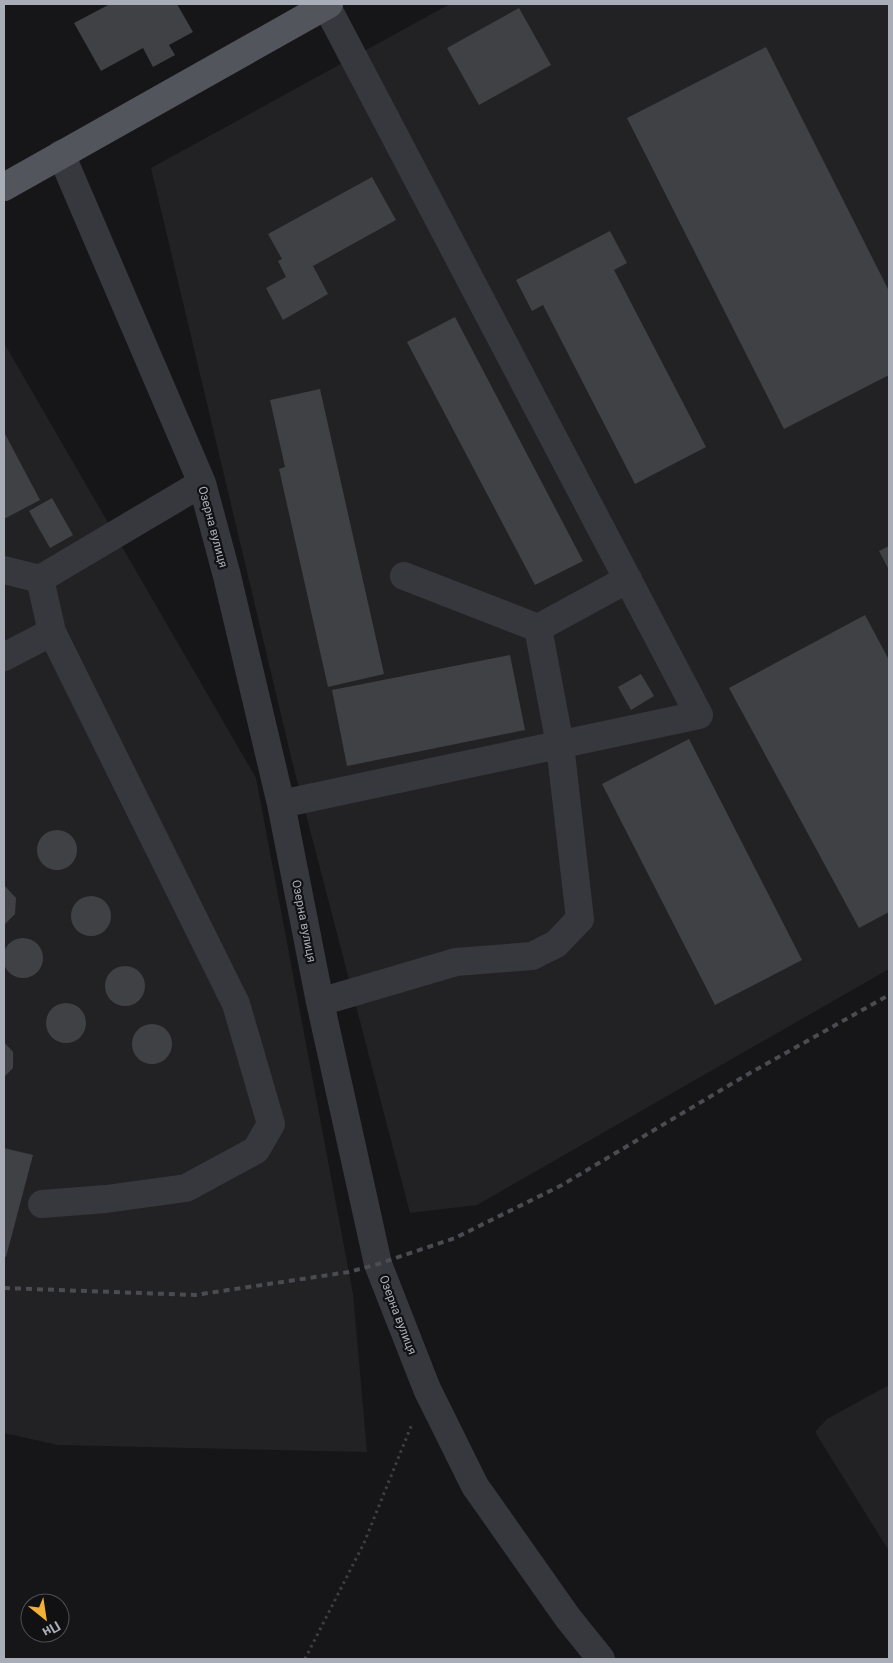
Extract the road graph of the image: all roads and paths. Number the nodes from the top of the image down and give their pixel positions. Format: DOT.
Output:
graph roads {
  1 [pos="327,5"];
  2 [pos="61,154"];
  3 [pos="4,187"];
  4 [pos="202,483"];
  5 [pos="4,570"];
  6 [pos="404,576"];
  7 [pos="40,579"];
  8 [pos="628,579"];
  9 [pos="538,628"];
  10 [pos="52,632"];
  11 [pos="4,657"];
  12 [pos="560,745"];
  13 [pos="281,804"];
  14 [pos="320,1002"];
  15 [pos="42,1204"];
  16 [pos="427,1389"];
  17 [pos="305,1659"];
  18 [pos="601,1659"];
  1 -- 2 [label="main road"];
  1 -- 8 [label="street"];
  2 -- 3 [label="main road"];
  2 -- 4 [label="street, Озерна вулиця"];
  4 -- 7 [label="street"];
  4 -- 13 [label="street, Озерна вулиця"];
  5 -- 7 [label="street"];
  6 -- 9 [label="street"];
  7 -- 10 [label="street"];
  8 -- 9 [label="street"];
  8 -- 12 [label="street"];
  9 -- 12 [label="street"];
  10 -- 11 [label="street"];
  10 -- 15 [label="street"];
  12 -- 13 [label="street"];
  12 -- 14 [label="street"];
  13 -- 14 [label="street, Озерна вулиця"];
  14 -- 16 [label="street, Озерна вулиця"];
  16 -- 17 [label="path"];
  16 -- 18 [label="street, Озерна вулиця"];
}
